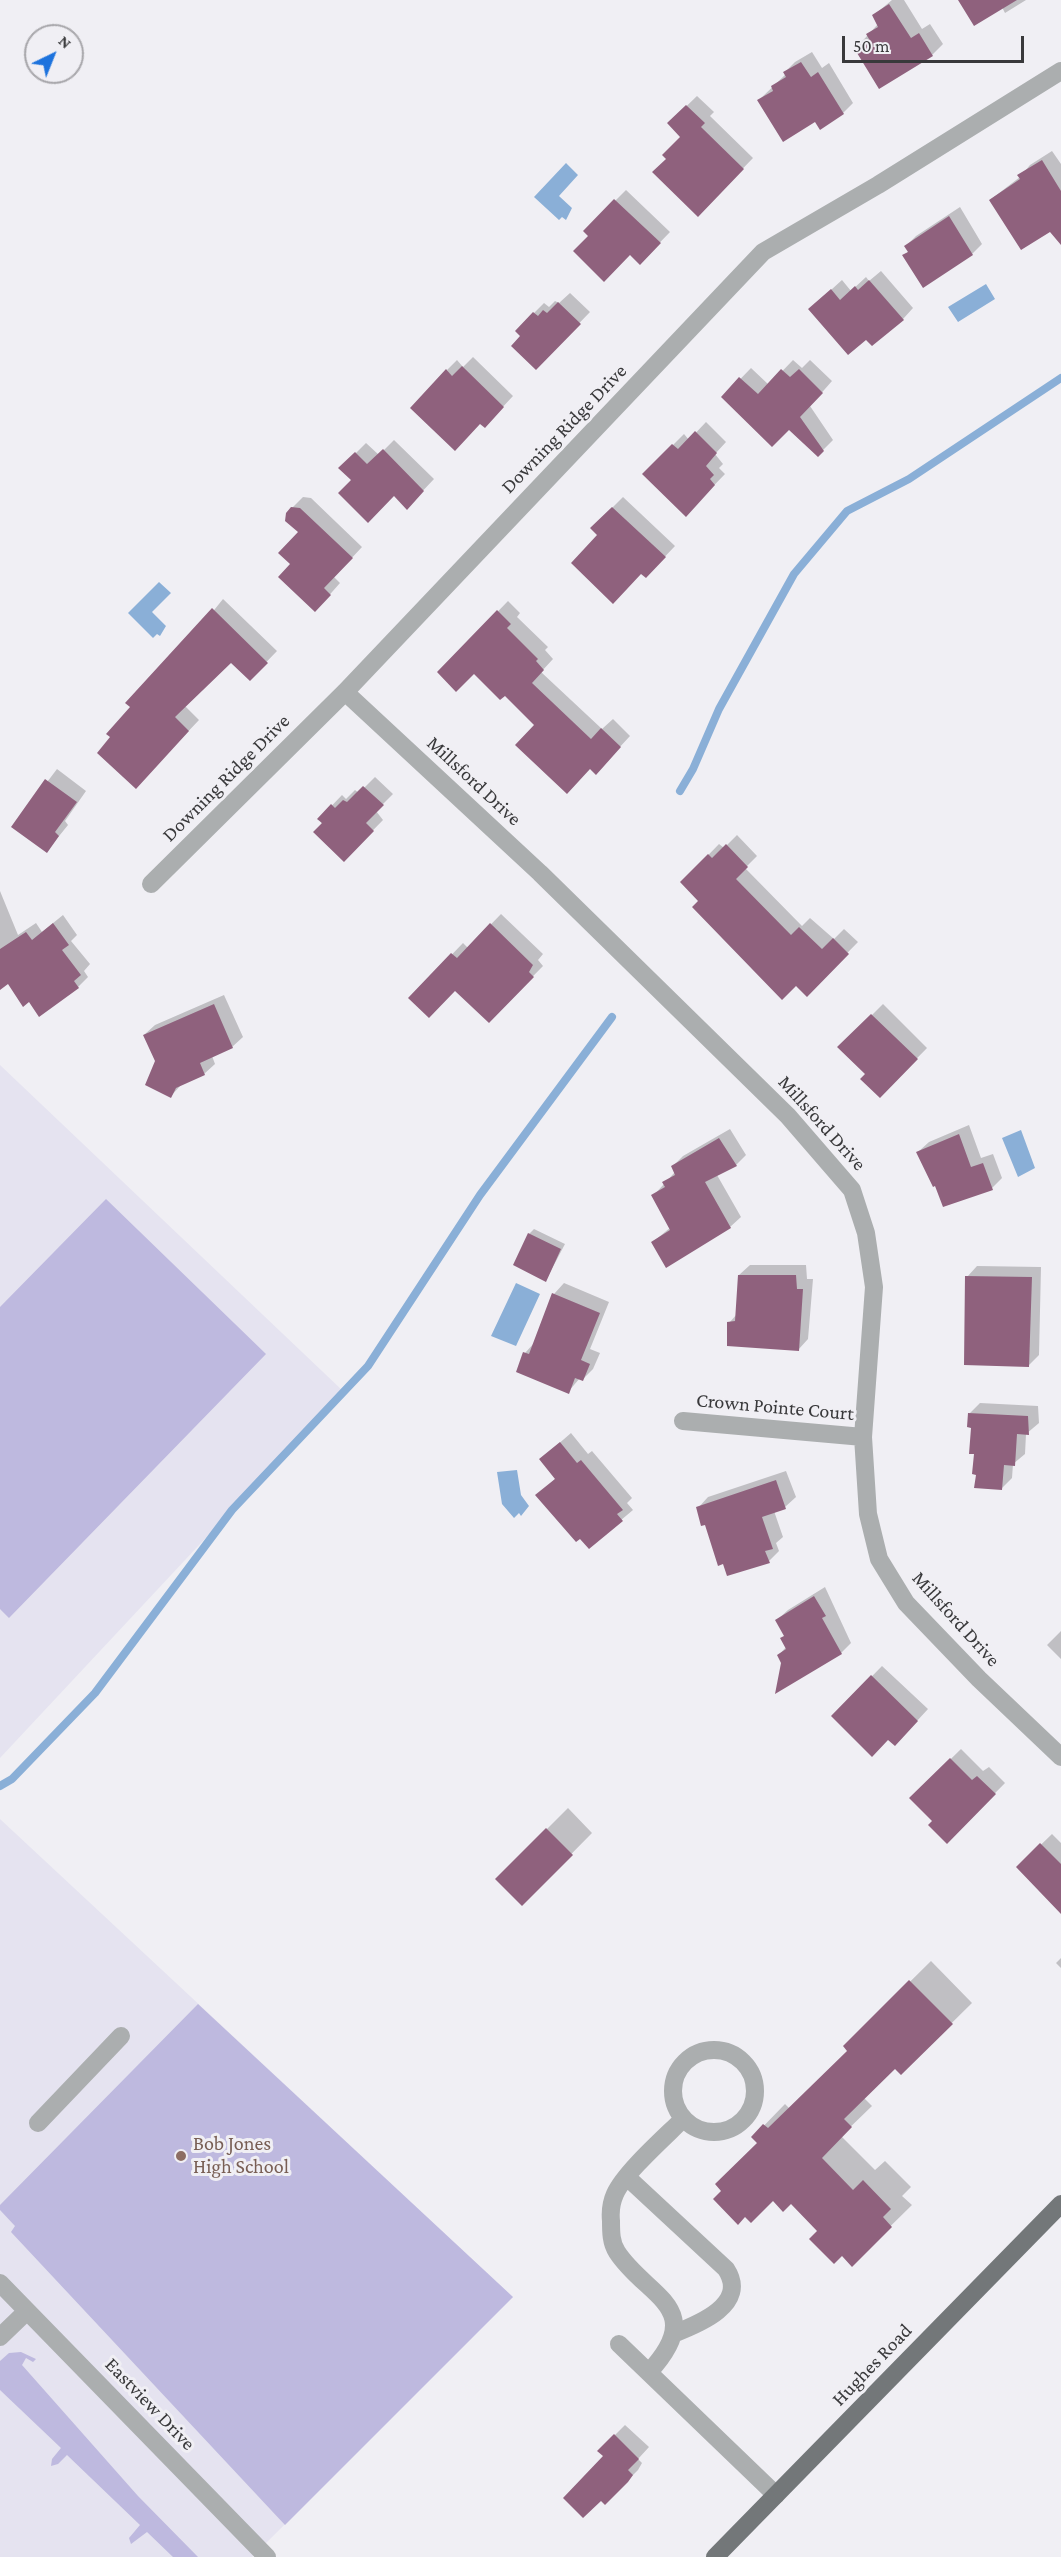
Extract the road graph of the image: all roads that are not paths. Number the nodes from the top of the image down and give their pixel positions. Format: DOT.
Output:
graph roads {
  1 [pos="1061,71"];
  2 [pos="345,692"];
  3 [pos="151,884"];
  4 [pos="683,1421"];
  5 [pos="863,1437"];
  6 [pos="1061,1757"];
  7 [pos="121,2036"];
  8 [pos="683,2119"];
  9 [pos="38,2122"];
  10 [pos="628,2178"];
  11 [pos="1061,2204"];
  12 [pos="0,2283"];
  13 [pos="27,2311"];
  14 [pos="673,2334"];
  15 [pos="0,2337"];
  16 [pos="619,2344"];
  17 [pos="649,2372"];
  18 [pos="776,2495"];
  19 [pos="267,2557"];
  20 [pos="715,2557"];
  1 -- 2 [label="street, Downing Ridge Drive"];
  2 -- 3 [label="street, Downing Ridge Drive"];
  2 -- 5 [label="street, Millsford Drive"];
  4 -- 5 [label="street, Crown Pointe Court"];
  5 -- 6 [label="street, Millsford Drive"];
  7 -- 9 [label="street"];
  8 -- 8 [label="street"];
  8 -- 10 [label="street"];
  10 -- 14 [label="street"];
  10 -- 14 [label="street"];
  11 -- 18 [label="main road, Hughes Road"];
  12 -- 13 [label="street, Eastview Drive"];
  13 -- 15 [label="street"];
  13 -- 19 [label="street, Eastview Drive"];
  14 -- 17 [label="street"];
  16 -- 17 [label="street"];
  17 -- 18 [label="street"];
  18 -- 20 [label="main road, Hughes Road"];
}
